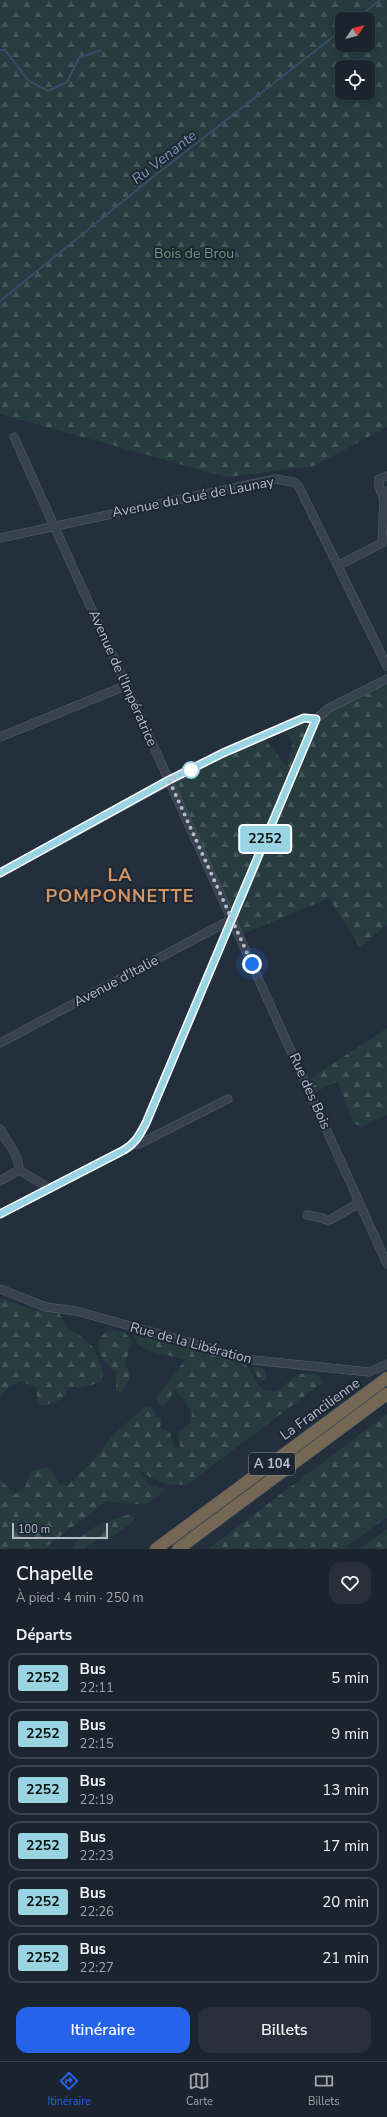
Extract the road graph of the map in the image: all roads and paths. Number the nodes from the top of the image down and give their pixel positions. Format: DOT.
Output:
graph roads {
  1 [pos="14,436"];
  2 [pos="387,476"];
  3 [pos="387,490"];
  4 [pos="384,498"];
  5 [pos="55,525"];
  6 [pos="0,538"];
  7 [pos="339,565"];
  8 [pos="387,666"];
  9 [pos="387,679"];
  10 [pos="127,685"];
  11 [pos="316,719"];
  12 [pos="0,737"];
  13 [pos="169,780"];
  14 [pos="0,873"];
  15 [pos="232,919"];
  16 [pos="0,1044"];
  17 [pos="228,1099"];
  18 [pos="0,1129"];
  19 [pos="132,1145"];
  20 [pos="19,1170"];
  21 [pos="0,1181"];
  22 [pos="49,1188"];
  23 [pos="359,1203"];
  24 [pos="0,1214"];
  25 [pos="307,1215"];
  26 [pos="387,1264"];
  27 [pos="0,1288"];
  28 [pos="387,1364"];
  29 [pos="387,1378"];
  30 [pos="387,1394"];
  31 [pos="156,1549"];
  32 [pos="178,1549"];
  1 -- 5 [label="street, Avenue de l'Impératrice"];
  2 -- 4 [label="street"];
  3 -- 4 [label="street"];
  4 -- 7 [label="street"];
  5 -- 6 [label="street, Avenue du Gué de Launay"];
  5 -- 7 [label="street, Avenue du Gué de Launay"];
  5 -- 10 [label="street, Avenue de l'Impératrice"];
  7 -- 8 [label="street, Avenue du Gué de Launay"];
  9 -- 11 [label="street"];
  10 -- 12 [label="street"];
  10 -- 13 [label="street, Avenue de l'Impératrice"];
  11 -- 13 [label="street"];
  11 -- 15 [label="street"];
  13 -- 14 [label="street"];
  13 -- 15 [label="street, Avenue de l'Impératrice"];
  15 -- 16 [label="street, Avenue d'Italie"];
  15 -- 19 [label="street"];
  15 -- 23 [label="street, Rue des Bois"];
  17 -- 19 [label="street"];
  18 -- 20 [label="street"];
  19 -- 22 [label="street"];
  20 -- 21 [label="street"];
  20 -- 22 [label="street"];
  22 -- 24 [label="street"];
  23 -- 25 [label="street"];
  23 -- 26 [label="street, Rue des Bois"];
  27 -- 28 [label="street, Rue de la Libération"];
  29 -- 31 [label="highway, La Francilienne / A 104"];
  30 -- 32 [label="highway, La Francilienne / A 104"];
}
